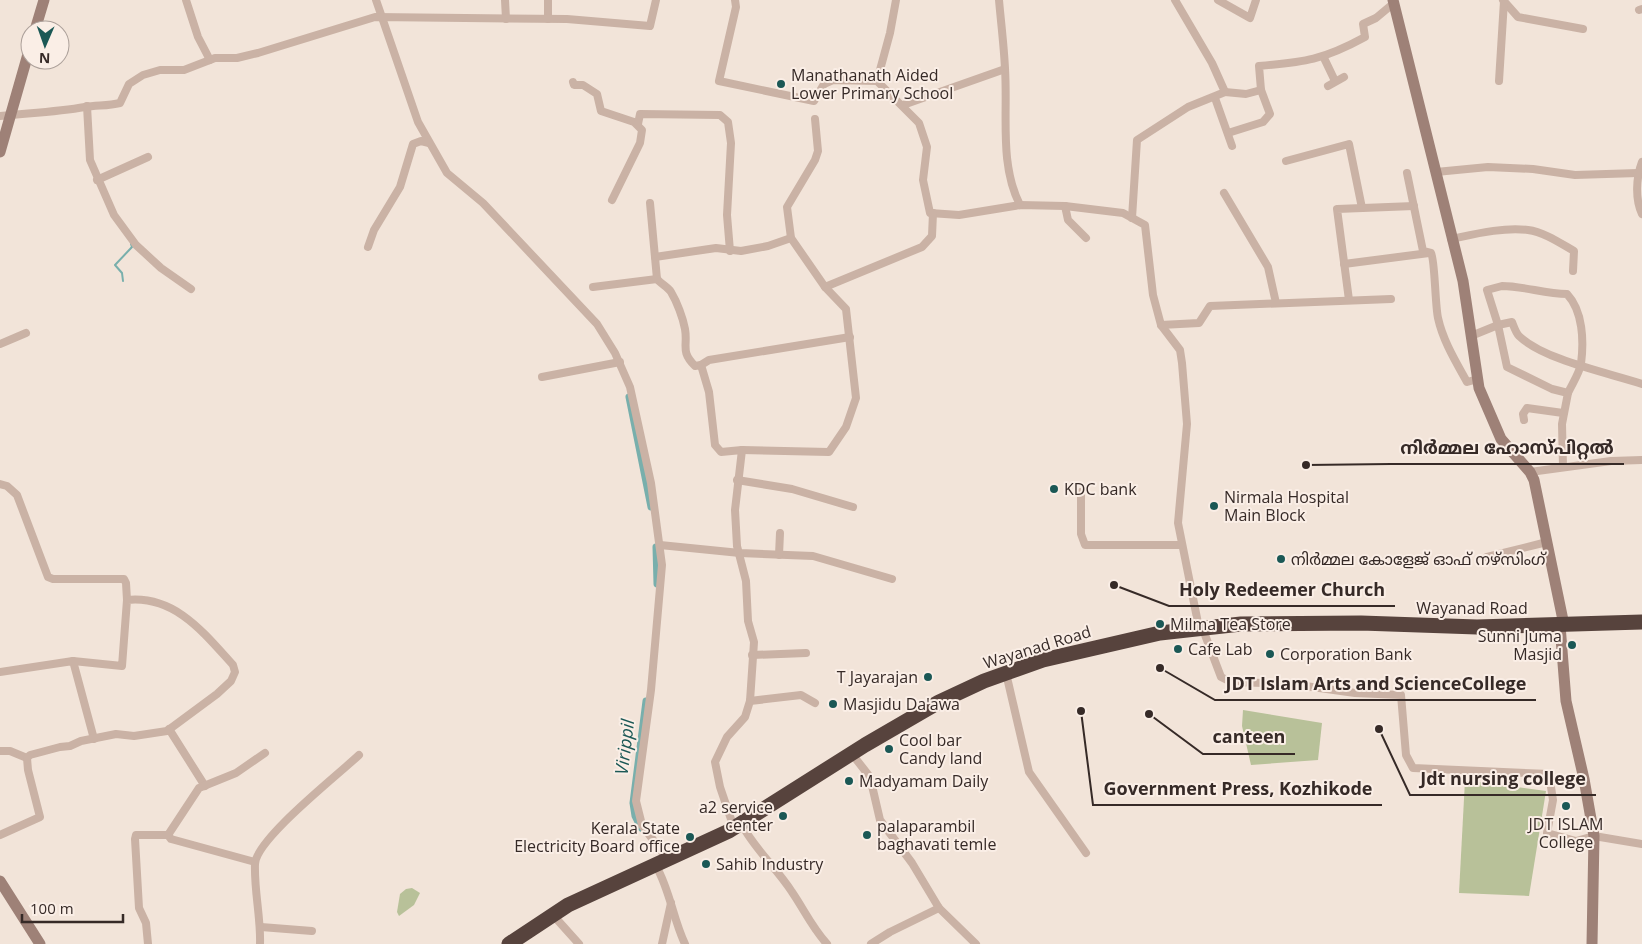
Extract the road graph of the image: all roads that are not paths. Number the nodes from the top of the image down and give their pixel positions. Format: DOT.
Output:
graph roads {
  1 [pos="44,0"];
  2 [pos="186,0"];
  3 [pos="376,0"];
  4 [pos="505,0"];
  5 [pos="548,0"];
  6 [pos="656,0"];
  7 [pos="735,0"];
  8 [pos="896,0"];
  9 [pos="999,0"];
  10 [pos="1175,0"];
  11 [pos="1218,0"];
  12 [pos="1256,0"];
  13 [pos="1394,1"];
  14 [pos="1503,1"];
  15 [pos="382,16"];
  16 [pos="506,19"];
  17 [pos="548,19"];
  18 [pos="38,20"];
  19 [pos="1583,29"];
  20 [pos="1324,58"];
  21 [pos="210,60"];
  22 [pos="1005,69"];
  23 [pos="22,70"];
  24 [pos="1344,77"];
  25 [pos="877,81"];
  26 [pos="1335,81"];
  27 [pos="1499,81"];
  28 [pos="573,82"];
  29 [pos="1328,86"];
  30 [pos="1261,90"];
  31 [pos="1225,92"];
  32 [pos="1215,98"];
  33 [pos="87,106"];
  34 [pos="903,106"];
  35 [pos="5,116"];
  36 [pos="815,118"];
  37 [pos="638,124"];
  38 [pos="1228,133"];
  39 [pos="430,143"];
  40 [pos="1232,146"];
  41 [pos="0,152"];
  42 [pos="148,156"];
  43 [pos="1286,161"];
  44 [pos="1642,162"];
  45 [pos="1436,172"];
  46 [pos="1407,173"];
  47 [pos="1638,173"];
  48 [pos="97,180"];
  49 [pos="1224,193"];
  50 [pos="612,200"];
  51 [pos="650,203"];
  52 [pos="1020,205"];
  53 [pos="1065,206"];
  54 [pos="1414,206"];
  55 [pos="1362,208"];
  56 [pos="933,213"];
  57 [pos="1642,214"];
  58 [pos="1132,218"];
  59 [pos="791,238"];
  60 [pos="1086,238"];
  61 [pos="1451,239"];
  62 [pos="368,247"];
  63 [pos="730,251"];
  64 [pos="1430,253"];
  65 [pos="655,257"];
  66 [pos="1344,264"];
  67 [pos="1573,270"];
  68 [pos="657,279"];
  69 [pos="593,287"];
  70 [pos="824,287"];
  71 [pos="191,289"];
  72 [pos="1391,299"];
  73 [pos="1349,300"];
  74 [pos="1276,303"];
  75 [pos="1161,325"];
  76 [pos="1498,325"];
  77 [pos="26,333"];
  78 [pos="1471,336"];
  79 [pos="850,337"];
  80 [pos="0,344"];
  81 [pos="620,362"];
  82 [pos="701,365"];
  83 [pos="1581,366"];
  84 [pos="542,377"];
  85 [pos="1478,379"];
  86 [pos="1642,384"];
  87 [pos="1568,393"];
  88 [pos="1563,413"];
  89 [pos="1524,420"];
  90 [pos="742,450"];
  91 [pos="1642,460"];
  92 [pos="1563,467"];
  93 [pos="1530,472"];
  94 [pos="737,480"];
  95 [pos="0,484"];
  96 [pos="1081,492"];
  97 [pos="853,507"];
  98 [pos="780,533"];
  99 [pos="1547,542"];
  100 [pos="660,545"];
  101 [pos="1181,545"];
  102 [pos="740,553"];
  103 [pos="779,555"];
  104 [pos="1487,557"];
  105 [pos="892,579"];
  106 [pos="127,600"];
  107 [pos="1642,622"];
  108 [pos="1562,625"];
  109 [pos="1201,627"];
  110 [pos="806,653"];
  111 [pos="752,655"];
  112 [pos="73,662"];
  113 [pos="0,672"];
  114 [pos="1006,673"];
  115 [pos="750,701"];
  116 [pos="815,704"];
  117 [pos="169,729"];
  118 [pos="94,739"];
  119 [pos="0,751"];
  120 [pos="265,753"];
  121 [pos="852,754"];
  122 [pos="359,755"];
  123 [pos="27,758"];
  124 [pos="205,786"];
  125 [pos="737,826"];
  126 [pos="0,835"];
  127 [pos="168,835"];
  128 [pos="1594,836"];
  129 [pos="1642,844"];
  130 [pos="1086,854"];
  131 [pos="255,862"];
  132 [pos="662,863"];
  133 [pos="0,881"];
  134 [pos="671,901"];
  135 [pos="938,908"];
  136 [pos="552,915"];
  137 [pos="261,927"];
  138 [pos="312,931"];
  139 [pos="40,944"];
  140 [pos="148,944"];
  141 [pos="260,944"];
  142 [pos="509,944"];
  143 [pos="579,944"];
  144 [pos="662,944"];
  145 [pos="685,944"];
  146 [pos="826,944"];
  147 [pos="871,944"];
  148 [pos="976,944"];
  149 [pos="1592,944"];
  1 -- 18 [label="street"];
  2 -- 21 [label="street"];
  3 -- 15 [label="street"];
  4 -- 16 [label="street"];
  5 -- 17 [label="street"];
  6 -- 17 [label="street"];
  7 -- 25 [label="street"];
  8 -- 25 [label="street"];
  9 -- 22 [label="street"];
  10 -- 31 [label="street"];
  11 -- 12 [label="street"];
  13 -- 20 [label="street"];
  13 -- 45 [label="street"];
  14 -- 19 [label="street"];
  14 -- 27 [label="street"];
  15 -- 16 [label="street"];
  15 -- 21 [label="street"];
  15 -- 39 [label="street"];
  16 -- 17 [label="street"];
  20 -- 26 [label="street"];
  20 -- 30 [label="street"];
  21 -- 33 [label="street"];
  22 -- 34 [label="street"];
  22 -- 52 [label="street"];
  23 -- 35 [label="street"];
  24 -- 26 [label="street"];
  25 -- 34 [label="street"];
  26 -- 29 [label="street"];
  28 -- 37 [label="street"];
  30 -- 31 [label="street"];
  30 -- 38 [label="street"];
  31 -- 32 [label="street"];
  32 -- 38 [label="street"];
  32 -- 58 [label="street"];
  33 -- 35 [label="street"];
  33 -- 48 [label="street"];
  34 -- 56 [label="street"];
  35 -- 41 [label="street"];
  36 -- 59 [label="street"];
  37 -- 50 [label="street"];
  37 -- 63 [label="street"];
  38 -- 40 [label="street"];
  39 -- 62 [label="street"];
  39 -- 81 [label="street"];
  42 -- 48 [label="street"];
  43 -- 55 [label="street"];
  44 -- 47 [label="street"];
  45 -- 47 [label="street"];
  45 -- 61 [label="street"];
  46 -- 54 [label="street"];
  47 -- 57 [label="street"];
  48 -- 71 [label="street"];
  49 -- 74 [label="street"];
  51 -- 65 [label="street"];
  52 -- 53 [label="street"];
  52 -- 56 [label="street"];
  53 -- 58 [label="street"];
  53 -- 60 [label="street"];
  54 -- 55 [label="street"];
  54 -- 64 [label="street"];
  55 -- 66 [label="street"];
  56 -- 70 [label="street"];
  58 -- 75 [label="street"];
  59 -- 63 [label="street"];
  59 -- 70 [label="street"];
  61 -- 67 [label="street"];
  61 -- 78 [label="street"];
  63 -- 65 [label="street"];
  64 -- 66 [label="street"];
  64 -- 85 [label="street"];
  65 -- 68 [label="street"];
  66 -- 73 [label="street"];
  68 -- 69 [label="street"];
  68 -- 82 [label="street"];
  70 -- 79 [label="street"];
  72 -- 73 [label="street"];
  73 -- 74 [label="street"];
  74 -- 75 [label="street"];
  75 -- 101 [label="street"];
  76 -- 78 [label="street"];
  76 -- 83 [label="street"];
  76 -- 83 [label="street"];
  76 -- 87 [label="street"];
  77 -- 80 [label="street"];
  78 -- 85 [label="street"];
  79 -- 82 [label="street"];
  79 -- 90 [label="street"];
  81 -- 84 [label="street"];
  81 -- 100 [label="street"];
  82 -- 90 [label="street"];
  83 -- 86 [label="street"];
  83 -- 87 [label="street"];
  85 -- 93 [label="street"];
  87 -- 88 [label="street"];
  88 -- 89 [label="street"];
  88 -- 92 [label="street"];
  90 -- 94 [label="street"];
  91 -- 92 [label="street"];
  92 -- 93 [label="street"];
  93 -- 99 [label="street"];
  94 -- 97 [label="street"];
  94 -- 102 [label="street"];
  95 -- 106 [label="street"];
  96 -- 101 [label="street"];
  98 -- 103 [label="street"];
  99 -- 104 [label="street"];
  99 -- 108 [label="street"];
  100 -- 102 [label="street"];
  100 -- 132 [label="street"];
  101 -- 109 [label="street"];
  102 -- 103 [label="street"];
  102 -- 111 [label="street"];
  103 -- 105 [label="street"];
  106 -- 112 [label="street"];
  106 -- 117 [label="street"];
  107 -- 108 [label="highway, Wayanad Road"];
  108 -- 109 [label="highway, Wayanad Road"];
  108 -- 128 [label="street"];
  109 -- 114 [label="highway, Wayanad Road"];
  109 -- 128 [label="street"];
  110 -- 111 [label="street"];
  111 -- 115 [label="street"];
  112 -- 113 [label="street"];
  112 -- 118 [label="street"];
  114 -- 121 [label="highway, Wayanad Road"];
  114 -- 130 [label="street"];
  115 -- 116 [label="street"];
  115 -- 125 [label="street"];
  117 -- 118 [label="street"];
  117 -- 124 [label="street"];
  118 -- 123 [label="street"];
  119 -- 123 [label="street"];
  120 -- 124 [label="street"];
  121 -- 125 [label="highway, Wayanad Road"];
  121 -- 135 [label="street"];
  122 -- 131 [label="street"];
  123 -- 126 [label="street"];
  124 -- 127 [label="street"];
  125 -- 132 [label="highway, Wayanad Road"];
  125 -- 146 [label="street"];
  127 -- 131 [label="street"];
  127 -- 140 [label="street"];
  128 -- 129 [label="street"];
  128 -- 149 [label="street"];
  131 -- 137 [label="street"];
  132 -- 134 [label="street"];
  132 -- 136 [label="highway, Wayanad Road"];
  133 -- 139 [label="street"];
  134 -- 144 [label="street"];
  134 -- 145 [label="street"];
  135 -- 147 [label="street"];
  135 -- 148 [label="street"];
  136 -- 142 [label="highway, Wayanad Road"];
  136 -- 143 [label="street"];
  137 -- 138 [label="street"];
  137 -- 141 [label="street"];
}
